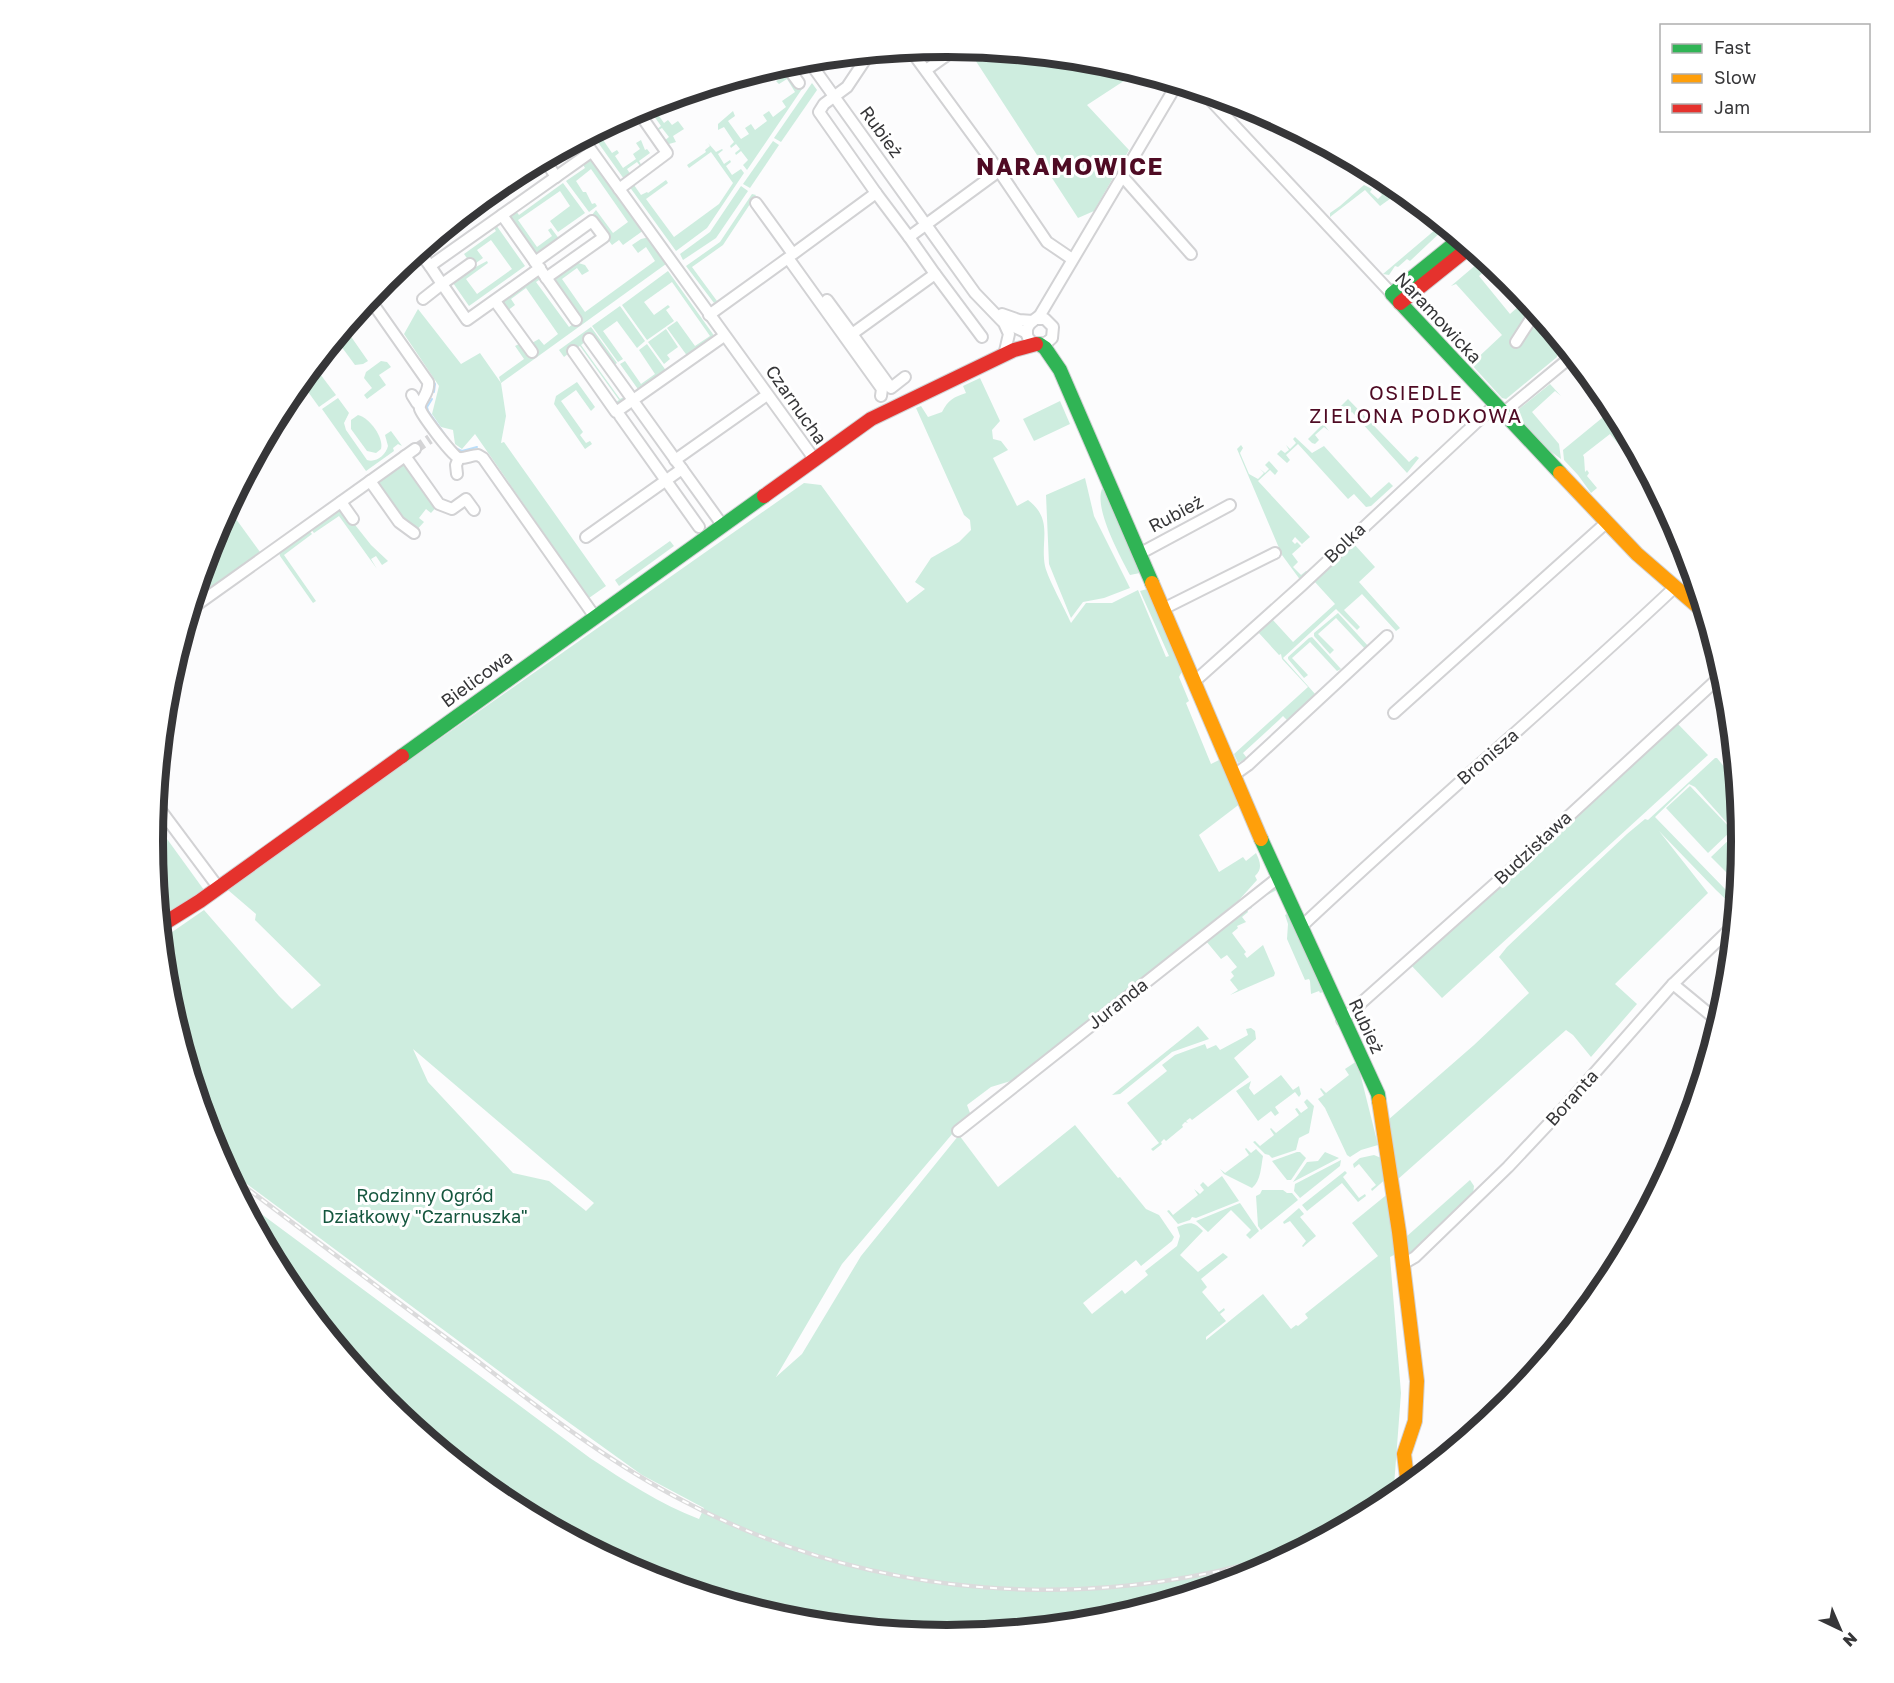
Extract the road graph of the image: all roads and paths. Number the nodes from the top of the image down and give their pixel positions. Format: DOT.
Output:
graph roads {
  1 [pos="944,57"];
  2 [pos="917,58"];
  3 [pos="864,62"];
  4 [pos="814,69"];
  5 [pos="926,70"];
  6 [pos="791,73"];
  7 [pos="799,84"];
  8 [pos="1173,91"];
  9 [pos="834,97"];
  10 [pos="1214,104"];
  11 [pos="643,119"];
  12 [pos="587,145"];
  13 [pos="591,152"];
  14 [pos="549,166"];
  15 [pos="999,171"];
  16 [pos="556,177"];
  17 [pos="1123,177"];
  18 [pos="529,178"];
  19 [pos="619,189"];
  20 [pos="537,190"];
  21 [pos="876,193"];
  22 [pos="756,203"];
  23 [pos="502,215"];
  24 [pos="464,224"];
  25 [pos="926,225"];
  26 [pos="473,236"];
  27 [pos="909,237"];
  28 [pos="1454,244"];
  29 [pos="1463,252"];
  30 [pos="793,254"];
  31 [pos="1191,254"];
  32 [pos="424,258"];
  33 [pos="1072,259"];
  34 [pos="470,264"];
  35 [pos="537,265"];
  36 [pos="430,266"];
  37 [pos="935,274"];
  38 [pos="546,278"];
  39 [pos="442,284"];
  40 [pos="1055,291"];
  41 [pos="1396,298"];
  42 [pos="423,299"];
  43 [pos="495,301"];
  44 [pos="374,306"];
  45 [pos="988,308"];
  46 [pos="709,315"];
  47 [pos="1532,318"];
  48 [pos="576,320"];
  49 [pos="1034,320"];
  50 [pos="1004,323"];
  51 [pos="1052,325"];
  52 [pos="852,334"];
  53 [pos="724,336"];
  54 [pos="982,337"];
  55 [pos="589,339"];
  56 [pos="1036,339"];
  57 [pos="1516,342"];
  58 [pos="573,351"];
  59 [pos="532,352"];
  60 [pos="1003,353"];
  61 [pos="1566,360"];
  62 [pos="905,377"];
  63 [pos="767,394"];
  64 [pos="881,396"];
  65 [pos="635,403"];
  66 [pos="1499,409"];
  67 [pos="620,416"];
  68 [pos="415,449"];
  69 [pos="405,456"];
  70 [pos="459,458"];
  71 [pos="813,461"];
  72 [pos="678,464"];
  73 [pos="457,474"];
  74 [pos="663,478"];
  75 [pos="370,481"];
  76 [pos="341,502"];
  77 [pos="1230,505"];
  78 [pos="474,510"];
  79 [pos="353,519"];
  80 [pos="1607,522"];
  81 [pos="723,526"];
  82 [pos="699,527"];
  83 [pos="414,533"];
  84 [pos="586,537"];
  85 [pos="1275,553"];
  86 [pos="1139,554"];
  87 [pos="1674,588"];
  88 [pos="200,603"];
  89 [pos="1695,605"];
  90 [pos="1164,609"];
  91 [pos="595,617"];
  92 [pos="1387,636"];
  93 [pos="1195,681"];
  94 [pos="1715,682"];
  95 [pos="1394,713"];
  96 [pos="1234,775"];
  97 [pos="164,814"];
  98 [pos="1279,877"];
  99 [pos="218,887"];
  100 [pos="167,921"];
  101 [pos="1302,926"];
  102 [pos="1726,933"];
  103 [pos="1673,984"];
  104 [pos="1711,1016"];
  105 [pos="1342,1020"];
  106 [pos="958,1131"];
  107 [pos="1403,1264"];
  108 [pos="1407,1477"];
  1 -- 5 [label="street"];
  2 -- 5 [label="street"];
  3 -- 9 [label="street"];
  4 -- 9 [label="street, Rubież"];
  5 -- 15 [label="street"];
  6 -- 7 [label="street"];
  8 -- 17 [label="street"];
  9 -- 21 [label="street"];
  9 -- 25 [label="street, Rubież"];
  10 -- 41 [label="street, Naramowicka"];
  11 -- 19 [label="street"];
  12 -- 13 [label="street, Czarnucha"];
  13 -- 16 [label="street"];
  13 -- 19 [label="street, Czarnucha"];
  14 -- 16 [label="street"];
  15 -- 25 [label="street"];
  15 -- 33 [label="street"];
  16 -- 20 [label="street"];
  17 -- 31 [label="street"];
  17 -- 33 [label="street"];
  18 -- 20 [label="street"];
  19 -- 46 [label="street, Czarnucha"];
  20 -- 23 [label="street"];
  21 -- 27 [label="street"];
  21 -- 30 [label="street"];
  22 -- 30 [label="street"];
  23 -- 26 [label="street"];
  23 -- 35 [label="street"];
  24 -- 26 [label="street"];
  25 -- 27 [label="street"];
  25 -- 45 [label="street, Rubież"];
  26 -- 36 [label="street"];
  27 -- 37 [label="street"];
  28 -- 41 [label="street"];
  29 -- 41 [label="street"];
  30 -- 52 [label="street"];
  32 -- 36 [label="street"];
  33 -- 40 [label="street"];
  34 -- 39 [label="street"];
  35 -- 38 [label="street"];
  35 -- 38 [label="street"];
  35 -- 43 [label="street"];
  36 -- 39 [label="street"];
  37 -- 52 [label="street"];
  37 -- 54 [label="street"];
  38 -- 48 [label="street"];
  39 -- 42 [label="street"];
  39 -- 43 [label="street"];
  40 -- 49 [label="street"];
  40 -- 51 [label="street"];
  41 -- 66 [label="street, Naramowicka"];
  43 -- 59 [label="street"];
  44 -- 70 [label="street"];
  45 -- 49 [label="street, Rubież"];
  45 -- 50 [label="street, Rubież"];
  46 -- 53 [label="street, Czarnucha"];
  46 -- 64 [label="street"];
  47 -- 57 [label="street"];
  49 -- 51 [label="street, Rubież"];
  49 -- 56 [label="street"];
  50 -- 56 [label="street, Rubież"];
  50 -- 60 [label="street"];
  51 -- 56 [label="street"];
  52 -- 62 [label="street"];
  53 -- 63 [label="street, Czarnucha"];
  53 -- 65 [label="street"];
  55 -- 65 [label="street"];
  56 -- 60 [label="street, Czarnucha"];
  56 -- 86 [label="street, Rubież"];
  58 -- 65 [label="street"];
  60 -- 71 [label="street, Czarnucha"];
  61 -- 66 [label="street, Bolka"];
  63 -- 71 [label="street, Czarnucha"];
  63 -- 72 [label="street"];
  65 -- 72 [label="street"];
  66 -- 80 [label="street, Naramowicka"];
  66 -- 93 [label="street, Bolka"];
  67 -- 74 [label="street"];
  68 -- 69 [label="street"];
  69 -- 75 [label="street"];
  69 -- 78 [label="street"];
  70 -- 73 [label="street"];
  70 -- 91 [label="street"];
  71 -- 81 [label="street, Bielicowa"];
  72 -- 74 [label="street"];
  72 -- 81 [label="street"];
  74 -- 82 [label="street"];
  74 -- 84 [label="street"];
  75 -- 76 [label="street"];
  75 -- 83 [label="street"];
  76 -- 79 [label="street"];
  76 -- 88 [label="street"];
  77 -- 86 [label="street, Rubież"];
  80 -- 87 [label="street, Naramowicka"];
  80 -- 95 [label="street"];
  81 -- 91 [label="street, Bielicowa"];
  85 -- 90 [label="street"];
  86 -- 90 [label="street, Rubież"];
  87 -- 89 [label="street, Naramowicka"];
  87 -- 101 [label="street, Bronisza"];
  90 -- 93 [label="street, Rubież"];
  91 -- 99 [label="street, Bielicowa"];
  92 -- 96 [label="street"];
  93 -- 96 [label="street, Rubież"];
  94 -- 105 [label="street, Budzisława"];
  96 -- 98 [label="street, Rubież"];
  97 -- 99 [label="street"];
  98 -- 101 [label="street, Rubież"];
  98 -- 106 [label="street, Juranda"];
  99 -- 100 [label="street, Bielicowa"];
  101 -- 105 [label="street, Rubież"];
  102 -- 103 [label="street, Boranta"];
  103 -- 104 [label="street"];
  103 -- 107 [label="street, Boranta"];
  105 -- 107 [label="street, Rubież"];
  107 -- 108 [label="street, Rubież"];
}
